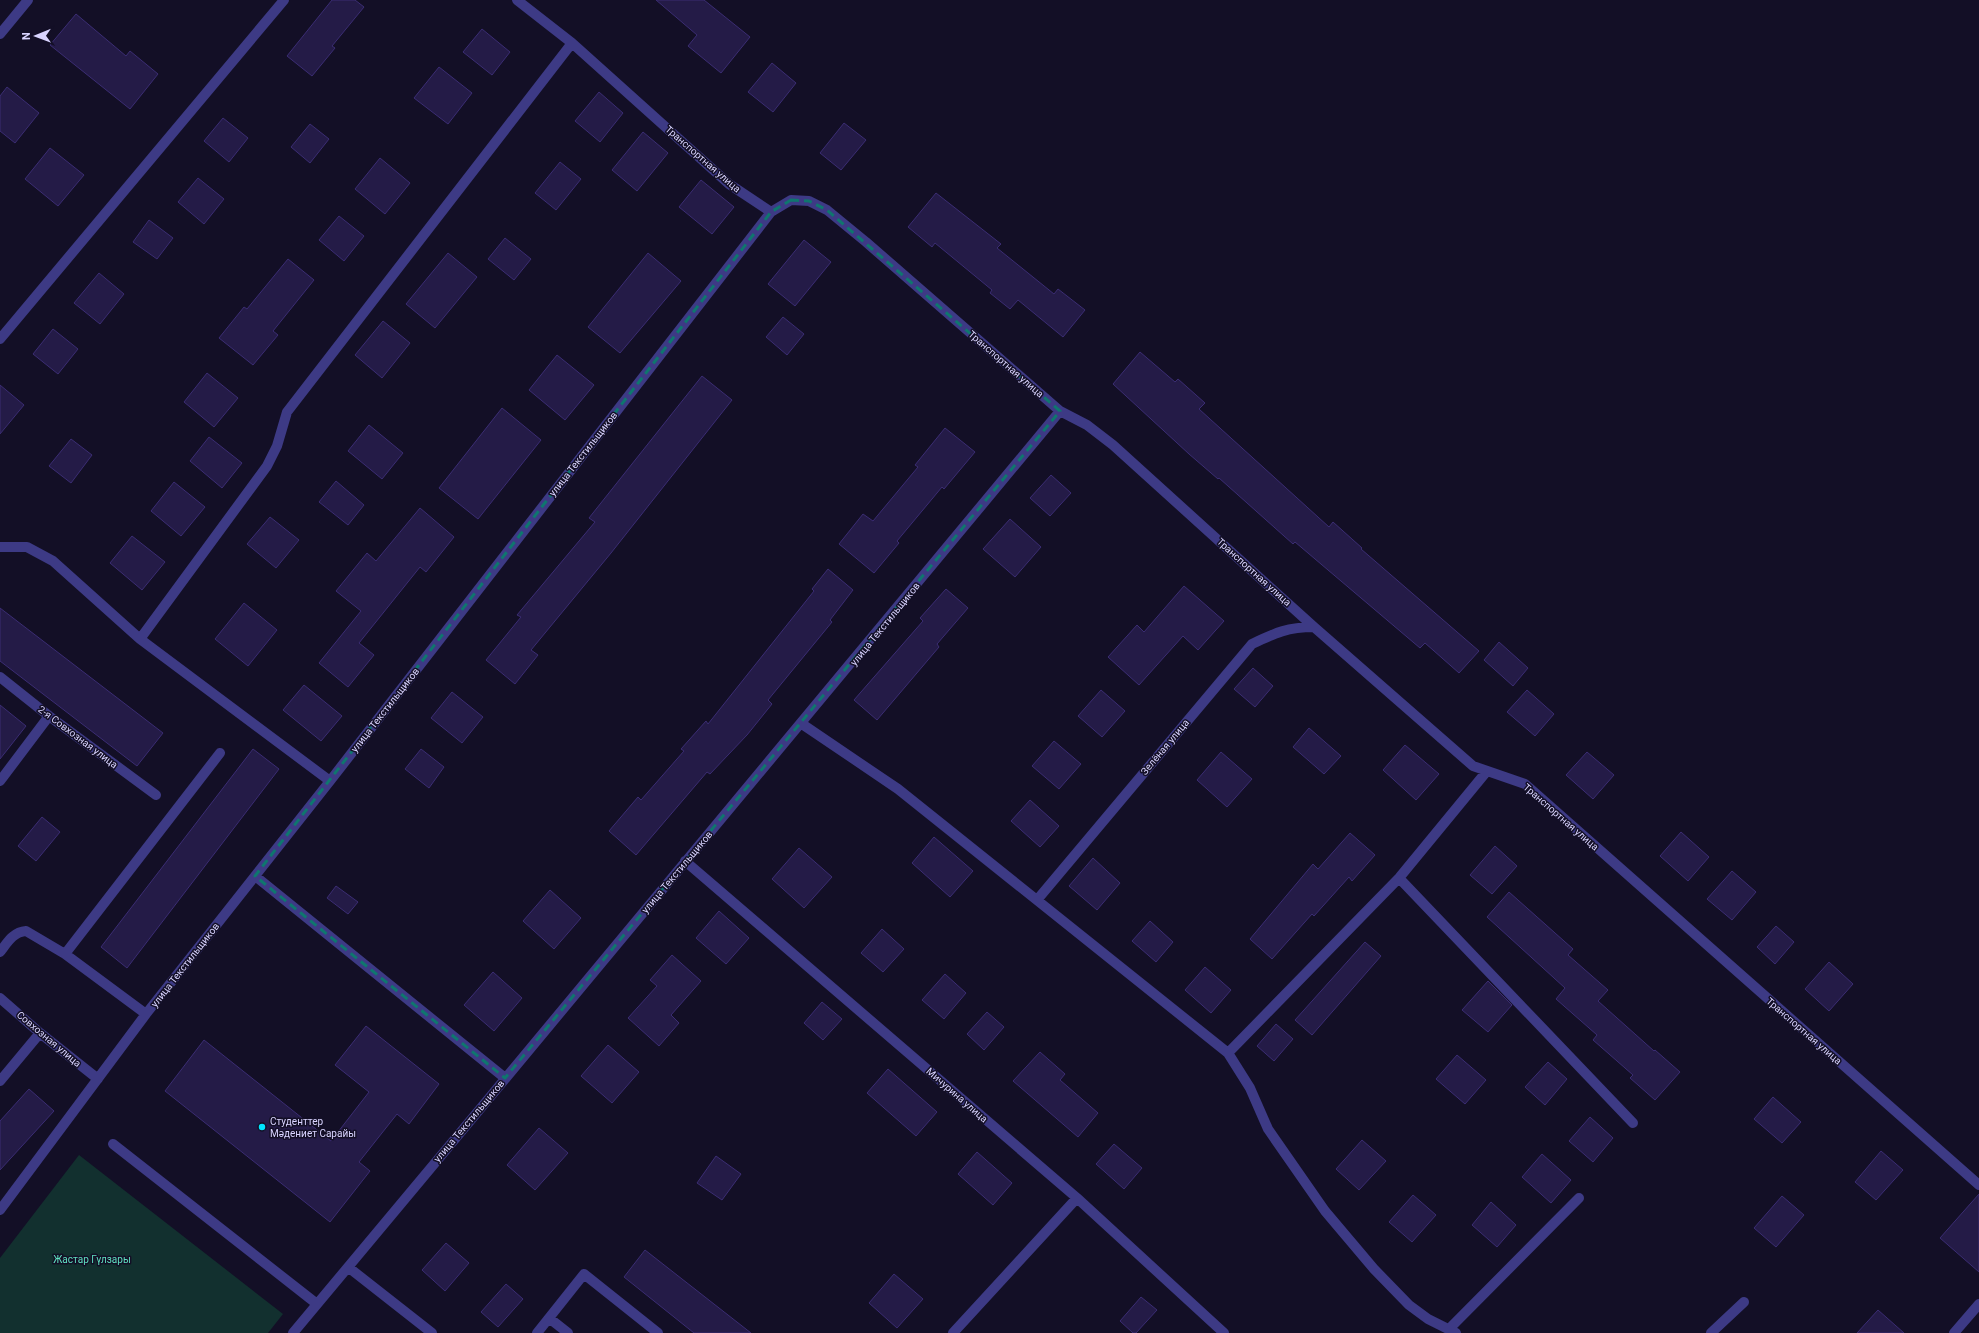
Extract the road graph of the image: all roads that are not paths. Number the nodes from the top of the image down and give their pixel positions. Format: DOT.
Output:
graph roads {
  1 [pos="28,0"];
  2 [pos="284,0"];
  3 [pos="516,0"];
  4 [pos="0,34"];
  5 [pos="572,43"];
  6 [pos="771,212"];
  7 [pos="0,339"];
  8 [pos="1060,411"];
  9 [pos="0,547"];
  10 [pos="1314,627"];
  11 [pos="140,639"];
  12 [pos="0,677"];
  13 [pos="49,716"];
  14 [pos="802,724"];
  15 [pos="220,752"];
  16 [pos="1487,771"];
  17 [pos="0,781"];
  18 [pos="330,781"];
  19 [pos="156,795"];
  20 [pos="686,862"];
  21 [pos="255,876"];
  22 [pos="1399,878"];
  23 [pos="1036,900"];
  24 [pos="0,952"];
  25 [pos="66,954"];
  26 [pos="0,998"];
  27 [pos="146,1014"];
  28 [pos="40,1033"];
  29 [pos="1228,1053"];
  30 [pos="505,1078"];
  31 [pos="98,1079"];
  32 [pos="0,1081"];
  33 [pos="1633,1123"];
  34 [pos="113,1144"];
  35 [pos="1979,1185"];
  36 [pos="1077,1198"];
  37 [pos="1578,1198"];
  38 [pos="0,1210"];
  39 [pos="348,1267"];
  40 [pos="1744,1302"];
  41 [pos="317,1304"];
  42 [pos="1979,1304"];
  43 [pos="549,1318"];
  44 [pos="1452,1331"];
  45 [pos="293,1333"];
  46 [pos="432,1333"];
  47 [pos="537,1333"];
  48 [pos="568,1333"];
  49 [pos="658,1333"];
  50 [pos="953,1333"];
  51 [pos="1224,1333"];
  52 [pos="1711,1333"];
  53 [pos="1954,1333"];
  1 -- 4 [label="street"];
  2 -- 7 [label="street"];
  3 -- 5 [label="street, Транспортная улица"];
  5 -- 6 [label="street, Транспортная улица"];
  5 -- 11 [label="street"];
  6 -- 8 [label="street, Транспортная улица"];
  6 -- 18 [label="street, улица Текстильщиков"];
  8 -- 10 [label="street, Транспортная улица"];
  8 -- 14 [label="street, улица Текстильщиков"];
  9 -- 11 [label="street"];
  10 -- 16 [label="street, Транспортная улица"];
  10 -- 23 [label="street, Зелёная улица"];
  11 -- 18 [label="street"];
  12 -- 13 [label="street, 2-я Совхозная улица"];
  13 -- 17 [label="street"];
  13 -- 19 [label="street, 2-я Совхозная улица"];
  14 -- 20 [label="street, улица Текстильщиков"];
  14 -- 23 [label="street"];
  15 -- 25 [label="street"];
  16 -- 22 [label="street"];
  16 -- 35 [label="street, Транспортная улица"];
  18 -- 21 [label="street, улица Текстильщиков"];
  20 -- 30 [label="street, улица Текстильщиков"];
  20 -- 36 [label="street, Мичурина улица"];
  21 -- 27 [label="street, улица Текстильщиков"];
  21 -- 30 [label="street"];
  22 -- 29 [label="street"];
  22 -- 33 [label="street"];
  23 -- 29 [label="street"];
  24 -- 25 [label="street"];
  25 -- 27 [label="street"];
  26 -- 28 [label="street, Совхозная улица"];
  27 -- 31 [label="street, улица Текстильщиков"];
  28 -- 31 [label="street, Совхозная улица"];
  28 -- 32 [label="street"];
  29 -- 44 [label="street"];
  30 -- 39 [label="street, улица Текстильщиков"];
  31 -- 38 [label="street, улица Текстильщиков"];
  34 -- 41 [label="street"];
  36 -- 50 [label="street"];
  36 -- 51 [label="street, Мичурина улица"];
  37 -- 44 [label="street"];
  39 -- 41 [label="street, улица Текстильщиков"];
  39 -- 46 [label="street"];
  40 -- 52 [label="street"];
  41 -- 45 [label="street, улица Текстильщиков"];
  42 -- 53 [label="street"];
  43 -- 47 [label="street"];
  43 -- 48 [label="street"];
  43 -- 49 [label="street"];
}
